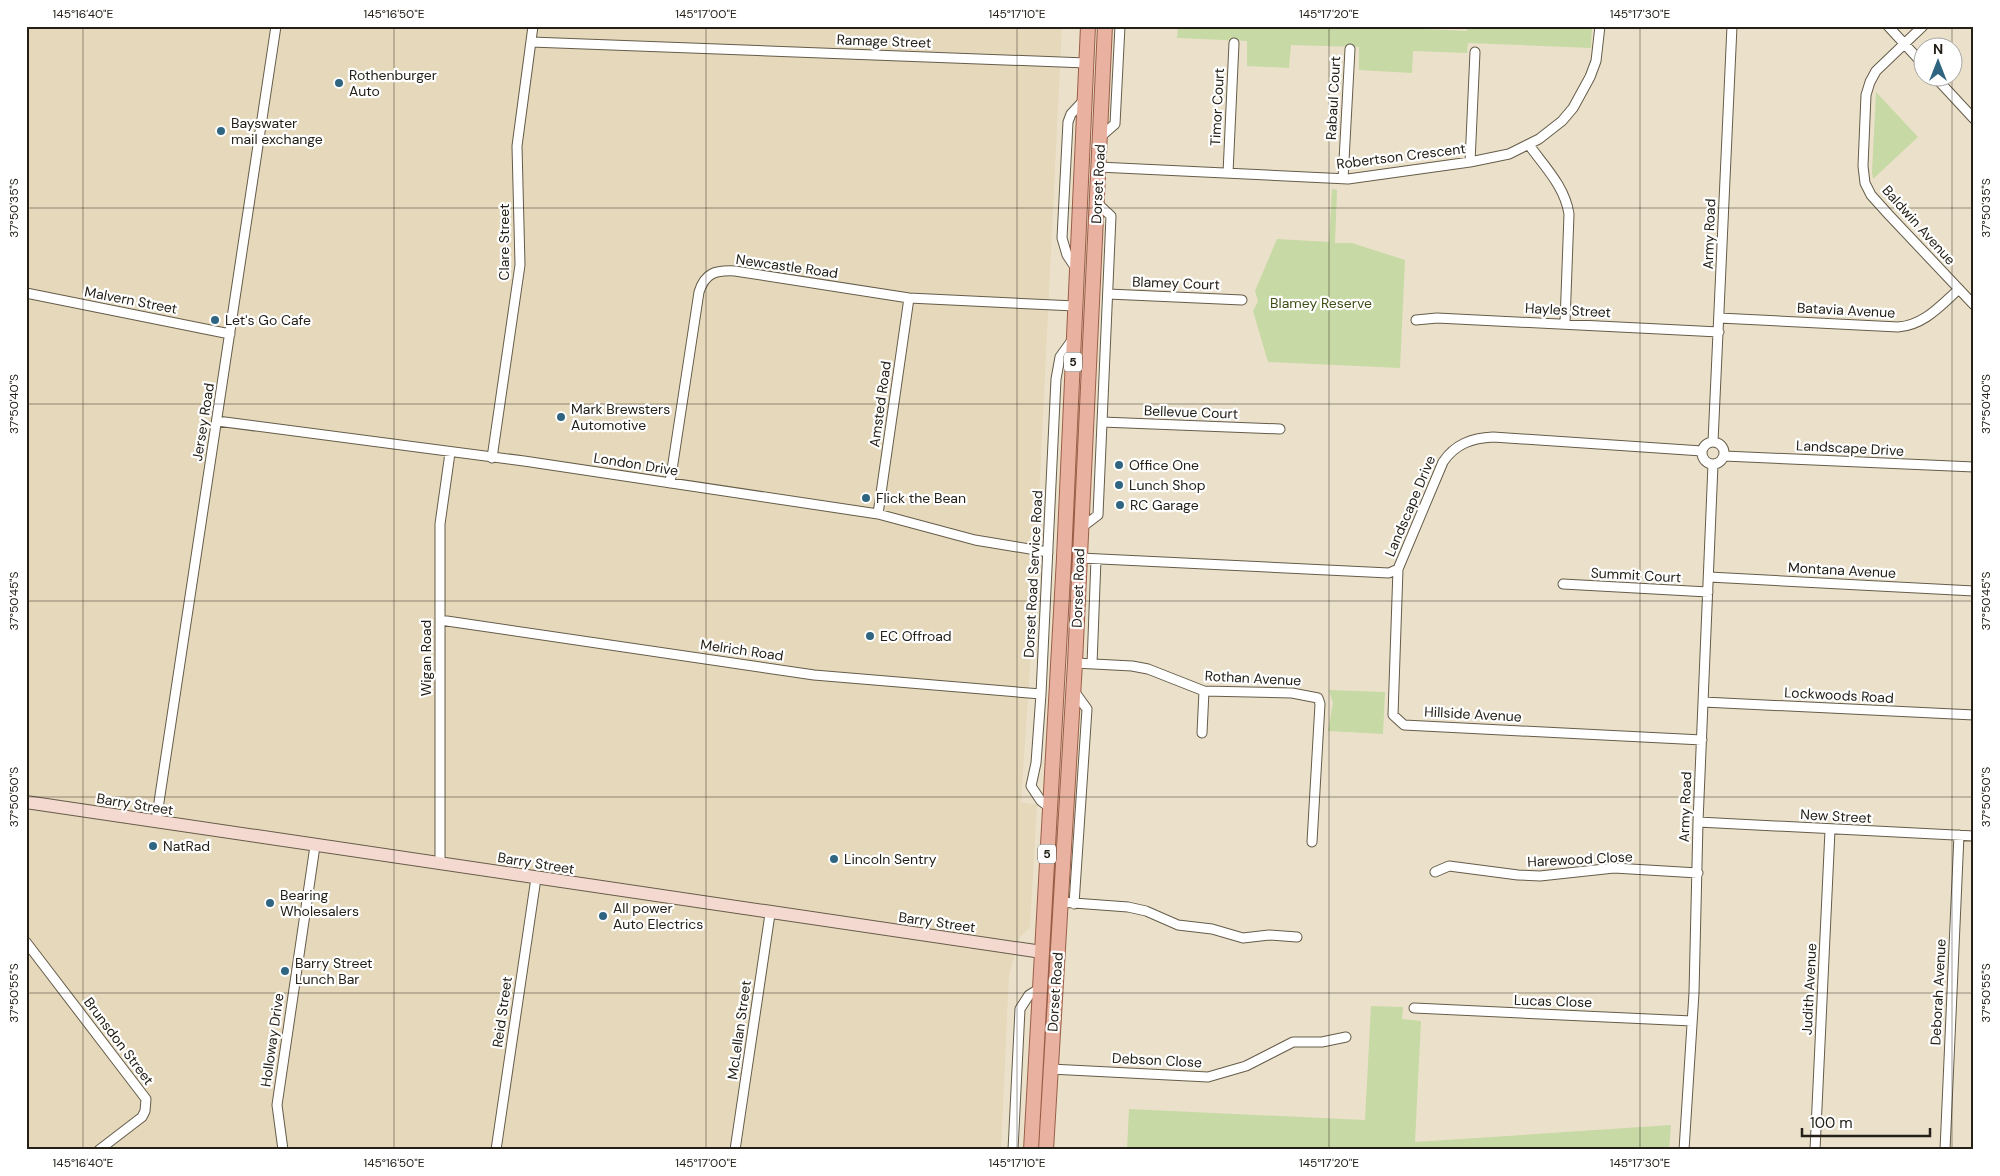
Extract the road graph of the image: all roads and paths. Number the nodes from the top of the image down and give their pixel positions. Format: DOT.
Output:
graph roads {
  1 [pos="276,26"];
  2 [pos="533,26"];
  3 [pos="1088,26"];
  4 [pos="1105,26"];
  5 [pos="1120,26"];
  6 [pos="1600,26"];
  7 [pos="1732,26"];
  8 [pos="1888,26"];
  9 [pos="1923,26"];
  10 [pos="531,42"];
  11 [pos="1234,42"];
  12 [pos="1904,44"];
  13 [pos="1350,49"];
  14 [pos="1475,52"];
  15 [pos="1912,52"];
  16 [pos="1086,63"];
  17 [pos="1103,64"];
  18 [pos="1945,88"];
  19 [pos="1085,99"];
  20 [pos="1974,119"];
  21 [pos="1100,137"];
  22 [pos="1529,145"];
  23 [pos="1470,162"];
  24 [pos="1081,166"];
  25 [pos="1098,167"];
  26 [pos="1228,173"];
  27 [pos="1343,179"];
  28 [pos="1097,204"];
  29 [pos="1077,270"];
  30 [pos="1959,289"];
  31 [pos="26,293"];
  32 [pos="1108,294"];
  33 [pos="909,298"];
  34 [pos="1242,300"];
  35 [pos="1974,305"];
  36 [pos="1075,306"];
  37 [pos="1719,318"];
  38 [pos="1416,320"];
  39 [pos="1565,323"];
  40 [pos="1719,332"];
  41 [pos="230,334"];
  42 [pos="1074,339"];
  43 [pos="1089,370"];
  44 [pos="1102,401"];
  45 [pos="217,421"];
  46 [pos="1102,422"];
  47 [pos="1280,429"];
  48 [pos="1713,442"];
  49 [pos="1702,451"];
  50 [pos="450,453"];
  51 [pos="1724,456"];
  52 [pos="492,458"];
  53 [pos="1713,464"];
  54 [pos="1974,467"];
  55 [pos="670,483"];
  56 [pos="878,514"];
  57 [pos="1081,528"];
  58 [pos="1048,552"];
  59 [pos="1064,558"];
  60 [pos="1080,558"];
  61 [pos="1096,559"];
  62 [pos="1398,569"];
  63 [pos="1709,577"];
  64 [pos="1563,584"];
  65 [pos="1974,591"];
  66 [pos="1708,592"];
  67 [pos="440,620"];
  68 [pos="1075,663"];
  69 [pos="1092,664"];
  70 [pos="1074,691"];
  71 [pos="1204,691"];
  72 [pos="1041,694"];
  73 [pos="1703,702"];
  74 [pos="1974,715"];
  75 [pos="1202,733"];
  76 [pos="1702,740"];
  77 [pos="26,802"];
  78 [pos="1066,802"];
  79 [pos="1050,808"];
  80 [pos="156,822"];
  81 [pos="1698,822"];
  82 [pos="1830,830"];
  83 [pos="1959,835"];
  84 [pos="1974,836"];
  85 [pos="1312,842"];
  86 [pos="315,846"];
  87 [pos="440,864"];
  88 [pos="1435,872"];
  89 [pos="1698,873"];
  90 [pos="536,878"];
  91 [pos="1067,903"];
  92 [pos="770,914"];
  93 [pos="1297,937"];
  94 [pos="26,942"];
  95 [pos="1042,952"];
  96 [pos="1057,954"];
  97 [pos="1039,989"];
  98 [pos="1414,1008"];
  99 [pos="1692,1021"];
  100 [pos="1346,1037"];
  101 [pos="1050,1069"];
  102 [pos="99,1150"];
  103 [pos="283,1150"];
  104 [pos="496,1150"];
  105 [pos="735,1150"];
  106 [pos="1013,1150"];
  107 [pos="1031,1150"];
  108 [pos="1046,1150"];
  109 [pos="1684,1150"];
  110 [pos="1815,1150"];
  111 [pos="1945,1150"];
  1 -- 41 [label="street, Jersey Road"];
  2 -- 10 [label="street, Clare Street"];
  3 -- 16 [label="main road, Dorset Road / 5"];
  4 -- 17 [label="main road, Dorset Road / 5"];
  5 -- 21 [label="street"];
  6 -- 22 [label="street, Robertson Crescent"];
  7 -- 37 [label="street, Army Road"];
  8 -- 12 [label="street"];
  9 -- 12 [label="street, Baldwin Avenue"];
  10 -- 16 [label="street, Ramage Street"];
  10 -- 52 [label="street, Clare Street"];
  11 -- 26 [label="street, Timor Court"];
  12 -- 15 [label="street"];
  12 -- 30 [label="street, Baldwin Avenue"];
  13 -- 27 [label="street, Rabaul Court"];
  14 -- 23 [label="street"];
  16 -- 17 [label="main road"];
  16 -- 19 [label="main road, Dorset Road / 5"];
  17 -- 21 [label="main road, Dorset Road / 5"];
  18 -- 20 [label="street"];
  19 -- 24 [label="main road, Dorset Road / 5"];
  19 -- 29 [label="street"];
  21 -- 25 [label="main road, Dorset Road / 5"];
  22 -- 23 [label="street, Robertson Crescent"];
  22 -- 39 [label="street"];
  23 -- 27 [label="street, Robertson Crescent"];
  24 -- 25 [label="main road"];
  24 -- 29 [label="main road, Dorset Road / 5"];
  25 -- 26 [label="street, Robertson Crescent"];
  25 -- 28 [label="main road, Dorset Road / 5"];
  26 -- 27 [label="street, Robertson Crescent"];
  28 -- 32 [label="street"];
  28 -- 43 [label="main road, Dorset Road / 5"];
  29 -- 36 [label="main road, Dorset Road / 5"];
  30 -- 35 [label="street, Baldwin Avenue"];
  30 -- 37 [label="street, Batavia Avenue"];
  31 -- 41 [label="street, Malvern Street"];
  32 -- 34 [label="street, Blamey Court"];
  32 -- 44 [label="street"];
  33 -- 36 [label="street, Newcastle Road"];
  33 -- 55 [label="street, Newcastle Road"];
  33 -- 56 [label="street, Amsted Road"];
  36 -- 42 [label="main road, Dorset Road / 5"];
  37 -- 40 [label="street, Army Road"];
  38 -- 39 [label="street, Hayles Street"];
  39 -- 40 [label="street, Hayles Street"];
  40 -- 48 [label="street, Army Road"];
  41 -- 45 [label="street, Jersey Road"];
  42 -- 58 [label="street, Dorset Road Service Road"];
  42 -- 59 [label="main road, Dorset Road / 5"];
  43 -- 44 [label="street"];
  43 -- 57 [label="main road, Dorset Road / 5"];
  44 -- 46 [label="street"];
  45 -- 50 [label="street, London Drive"];
  45 -- 80 [label="street, Jersey Road"];
  46 -- 47 [label="street, Bellevue Court"];
  46 -- 57 [label="street"];
  48 -- 49 [label="street"];
  48 -- 51 [label="street"];
  49 -- 53 [label="street"];
  49 -- 62 [label="street, Landscape Drive"];
  50 -- 52 [label="street, London Drive"];
  50 -- 67 [label="street, Wigan Road"];
  51 -- 53 [label="street"];
  51 -- 54 [label="street, Landscape Drive"];
  52 -- 55 [label="street, London Drive"];
  53 -- 63 [label="street, Army Road"];
  55 -- 56 [label="street, London Drive"];
  56 -- 58 [label="street, London Drive"];
  57 -- 60 [label="main road, Dorset Road / 5"];
  58 -- 72 [label="street, Dorset Road Service Road"];
  59 -- 60 [label="main road"];
  59 -- 79 [label="main road, Dorset Road / 5"];
  60 -- 61 [label="street, Landscape Drive"];
  60 -- 68 [label="main road, Dorset Road / 5"];
  61 -- 62 [label="street, Landscape Drive"];
  61 -- 69 [label="street"];
  62 -- 76 [label="street, Hillside Avenue"];
  63 -- 65 [label="street, Montana Avenue"];
  63 -- 66 [label="street, Army Road"];
  64 -- 66 [label="street, Summit Court"];
  66 -- 73 [label="street, Army Road"];
  67 -- 72 [label="street, Melrich Road"];
  67 -- 87 [label="street, Wigan Road"];
  68 -- 69 [label="street, Rothan Avenue"];
  68 -- 70 [label="main road, Dorset Road / 5"];
  69 -- 71 [label="street, Rothan Avenue"];
  70 -- 78 [label="main road, Dorset Road / 5"];
  70 -- 91 [label="street"];
  71 -- 75 [label="street"];
  71 -- 85 [label="street, Rothan Avenue"];
  72 -- 79 [label="street, Dorset Road Service Road"];
  73 -- 74 [label="street, Lockwoods Road"];
  73 -- 76 [label="street, Army Road"];
  76 -- 81 [label="street, Army Road"];
  77 -- 80 [label="main road, Barry Street"];
  78 -- 79 [label="main road"];
  78 -- 91 [label="main road, Dorset Road / 5"];
  79 -- 95 [label="main road, Dorset Road / 5"];
  80 -- 86 [label="main road, Barry Street"];
  81 -- 82 [label="street, New Street"];
  81 -- 89 [label="street, Army Road"];
  82 -- 83 [label="street, New Street"];
  82 -- 110 [label="street, Judith Avenue"];
  83 -- 84 [label="street, New Street"];
  83 -- 111 [label="street, Deborah Avenue"];
  86 -- 87 [label="main road, Barry Street"];
  86 -- 103 [label="street, Holloway Drive"];
  87 -- 90 [label="main road, Barry Street"];
  88 -- 89 [label="street, Harewood Close"];
  89 -- 99 [label="street, Army Road"];
  90 -- 92 [label="main road, Barry Street"];
  90 -- 104 [label="street, Reid Street"];
  91 -- 93 [label="street"];
  91 -- 96 [label="main road, Dorset Road / 5"];
  92 -- 95 [label="main road, Barry Street"];
  92 -- 105 [label="street, McLellan Street"];
  94 -- 102 [label="street, Brunsdon Street"];
  95 -- 96 [label="main road"];
  95 -- 97 [label="main road, Dorset Road / 5"];
  96 -- 101 [label="main road, Dorset Road / 5"];
  97 -- 106 [label="street"];
  97 -- 107 [label="main road, Dorset Road / 5"];
  98 -- 99 [label="street, Lucas Close"];
  99 -- 109 [label="street, Army Road"];
  100 -- 101 [label="street, Debson Close"];
  101 -- 108 [label="main road, Dorset Road / 5"];
}
